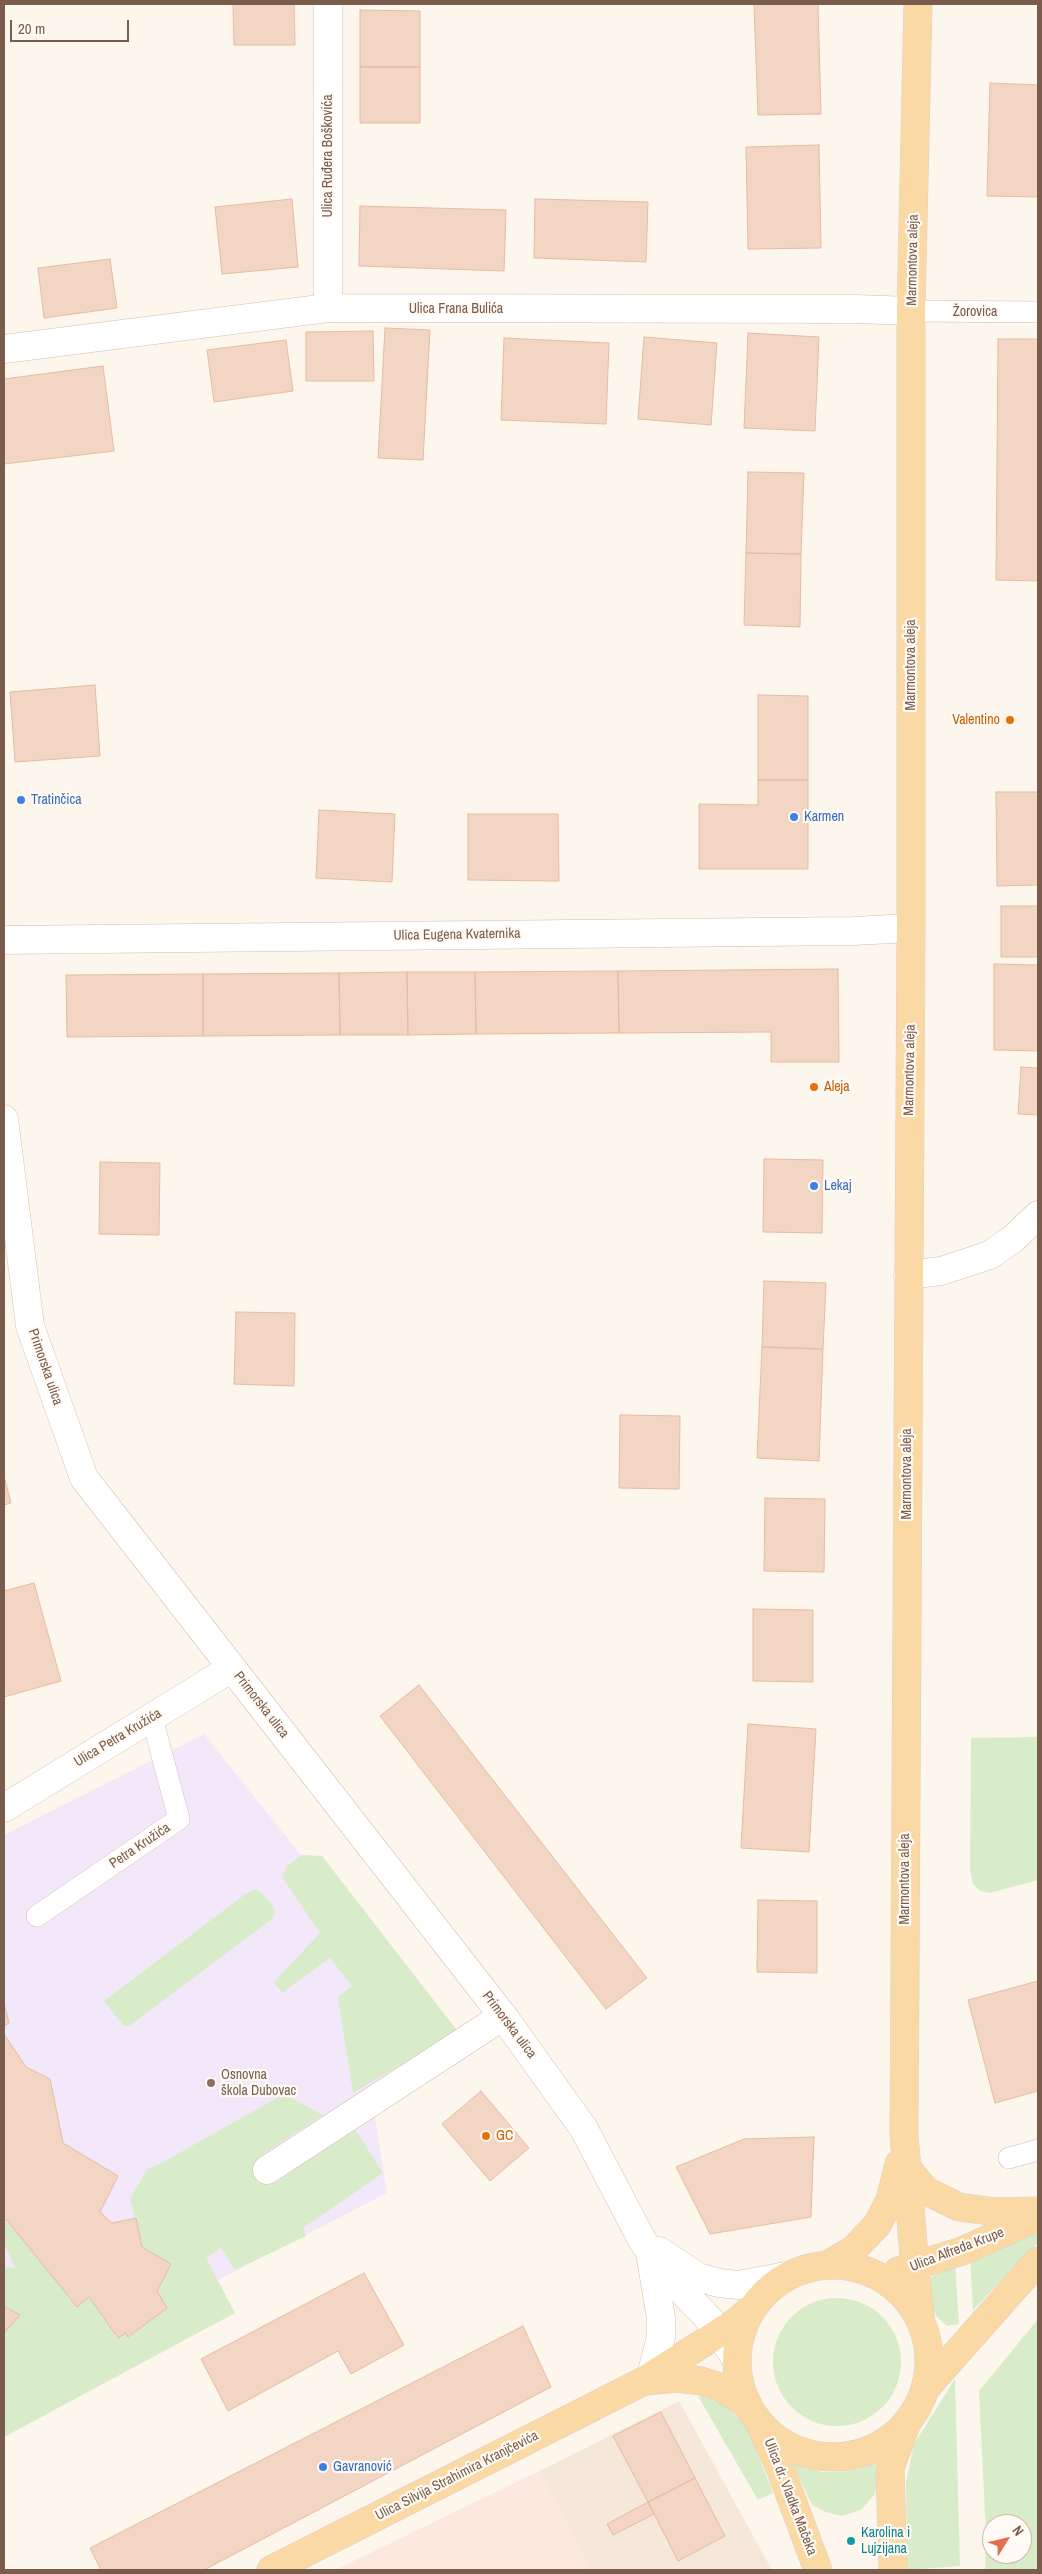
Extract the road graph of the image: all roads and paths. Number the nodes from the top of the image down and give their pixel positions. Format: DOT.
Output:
graph roads {
  1 [pos="328,4"];
  2 [pos="918,4"];
  3 [pos="328,308"];
  4 [pos="912,311"];
  5 [pos="1038,312"];
  6 [pos="4,349"];
  7 [pos="911,928"];
  8 [pos="4,940"];
  9 [pos="4,1119"];
  10 [pos="1038,1215"];
  11 [pos="908,1275"];
  12 [pos="232,1668"];
  13 [pos="152,1718"];
  14 [pos="4,1808"];
  15 [pos="37,1916"];
  16 [pos="503,2016"];
  17 [pos="904,2135"];
  18 [pos="1038,2150"];
  19 [pos="1009,2158"];
  20 [pos="907,2168"];
  21 [pos="267,2170"];
  22 [pos="1038,2212"];
  23 [pos="1038,2216"];
  24 [pos="645,2244"];
  25 [pos="1038,2261"];
  26 [pos="829,2264"];
  27 [pos="914,2267"];
  28 [pos="874,2273"];
  29 [pos="786,2276"];
  30 [pos="752,2307"];
  31 [pos="921,2322"];
  32 [pos="720,2333"];
  33 [pos="737,2360"];
  34 [pos="646,2379"];
  35 [pos="925,2389"];
  36 [pos="754,2415"];
  37 [pos="907,2423"];
  38 [pos="271,2570"];
  39 [pos="818,2570"];
  40 [pos="893,2570"];
  1 -- 3 [label="street, Ulica Ruđera Boškovića"];
  2 -- 4 [label="main road, Marmontova aleja"];
  3 -- 4 [label="street, Ulica Frana Bulića"];
  3 -- 6 [label="street, Ulica Frana Bulića"];
  4 -- 5 [label="lane, Žorovica"];
  4 -- 7 [label="main road, Marmontova aleja"];
  7 -- 8 [label="street, Ulica Eugena Kvaternika"];
  7 -- 11 [label="main road, Marmontova aleja"];
  9 -- 12 [label="street, Primorska ulica"];
  10 -- 11 [label="street"];
  11 -- 17 [label="main road, Marmontova aleja"];
  12 -- 13 [label="street, Ulica Petra Kružića"];
  12 -- 16 [label="street, Primorska ulica"];
  13 -- 14 [label="street, Ulica Petra Kružića"];
  13 -- 15 [label="lane, Petra Kružića"];
  16 -- 21 [label="street"];
  16 -- 24 [label="street, Primorska ulica"];
  17 -- 20 [label="main road, Marmontova aleja"];
  17 -- 26 [label="main road, Marmontova aleja"];
  18 -- 19 [label="lane"];
  20 -- 22 [label="main road"];
  20 -- 27 [label="main road, Marmontova aleja"];
  23 -- 27 [label="main road, Ulica Alfreda Krupe"];
  24 -- 29 [label="street, Primorska ulica"];
  24 -- 32 [label="street, Primorska ulica"];
  24 -- 34 [label="street"];
  25 -- 35 [label="main road"];
  26 -- 28 [label="main road"];
  26 -- 29 [label="main road"];
  27 -- 28 [label="main road, Ulica Alfreda Krupe"];
  27 -- 31 [label="main road, Marmontova aleja"];
  28 -- 31 [label="main road"];
  29 -- 30 [label="main road"];
  30 -- 32 [label="main road, Ulica Silvija Strahimira Kranjčevića"];
  30 -- 33 [label="main road, Ulica dr. Vladka Mačeka"];
  31 -- 35 [label="main road"];
  32 -- 33 [label="street, Primorska ulica"];
  32 -- 34 [label="main road, Ulica Silvija Strahimira Kranjčevića"];
  33 -- 36 [label="main road, Ulica dr. Vladka Mačeka"];
  34 -- 36 [label="main road, Ulica Silvija Strahimira Kranjčevića"];
  34 -- 38 [label="main road, Ulica Silvija Strahimira Kranjčevića"];
  35 -- 37 [label="main road"];
  36 -- 37 [label="main road, Ulica Silvija Strahimira Kranjčevića"];
  36 -- 39 [label="main road, Ulica dr. Vladka Mačeka"];
  37 -- 40 [label="main road"];
}
